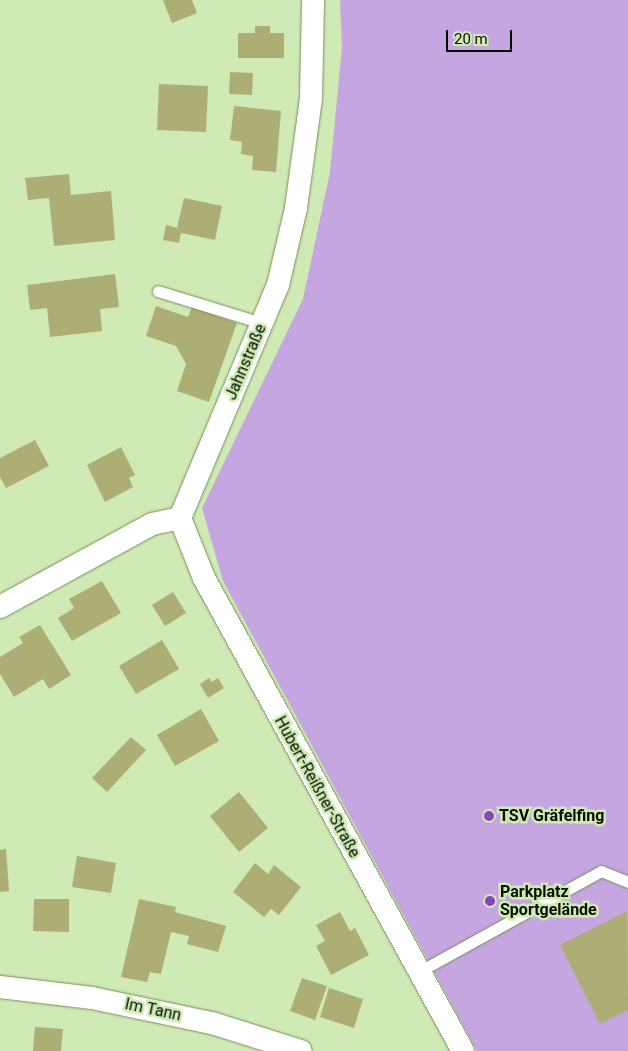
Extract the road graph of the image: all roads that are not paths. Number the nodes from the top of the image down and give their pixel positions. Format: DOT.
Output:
graph roads {
  1 [pos="313,0"];
  2 [pos="158,291"];
  3 [pos="262,322"];
  4 [pos="180,518"];
  5 [pos="0,607"];
  6 [pos="628,882"];
  7 [pos="420,971"];
  8 [pos="0,988"];
  9 [pos="301,1051"];
  10 [pos="463,1051"];
  1 -- 3 [label="street, Jahnstraße"];
  2 -- 3 [label="lane"];
  3 -- 4 [label="street, Jahnstraße"];
  4 -- 5 [label="street"];
  4 -- 7 [label="street, Hubert-Reißner-Straße"];
  6 -- 7 [label="lane"];
  7 -- 10 [label="street, Hubert-Reißner-Straße"];
  8 -- 9 [label="street, Im Tann"];
}
